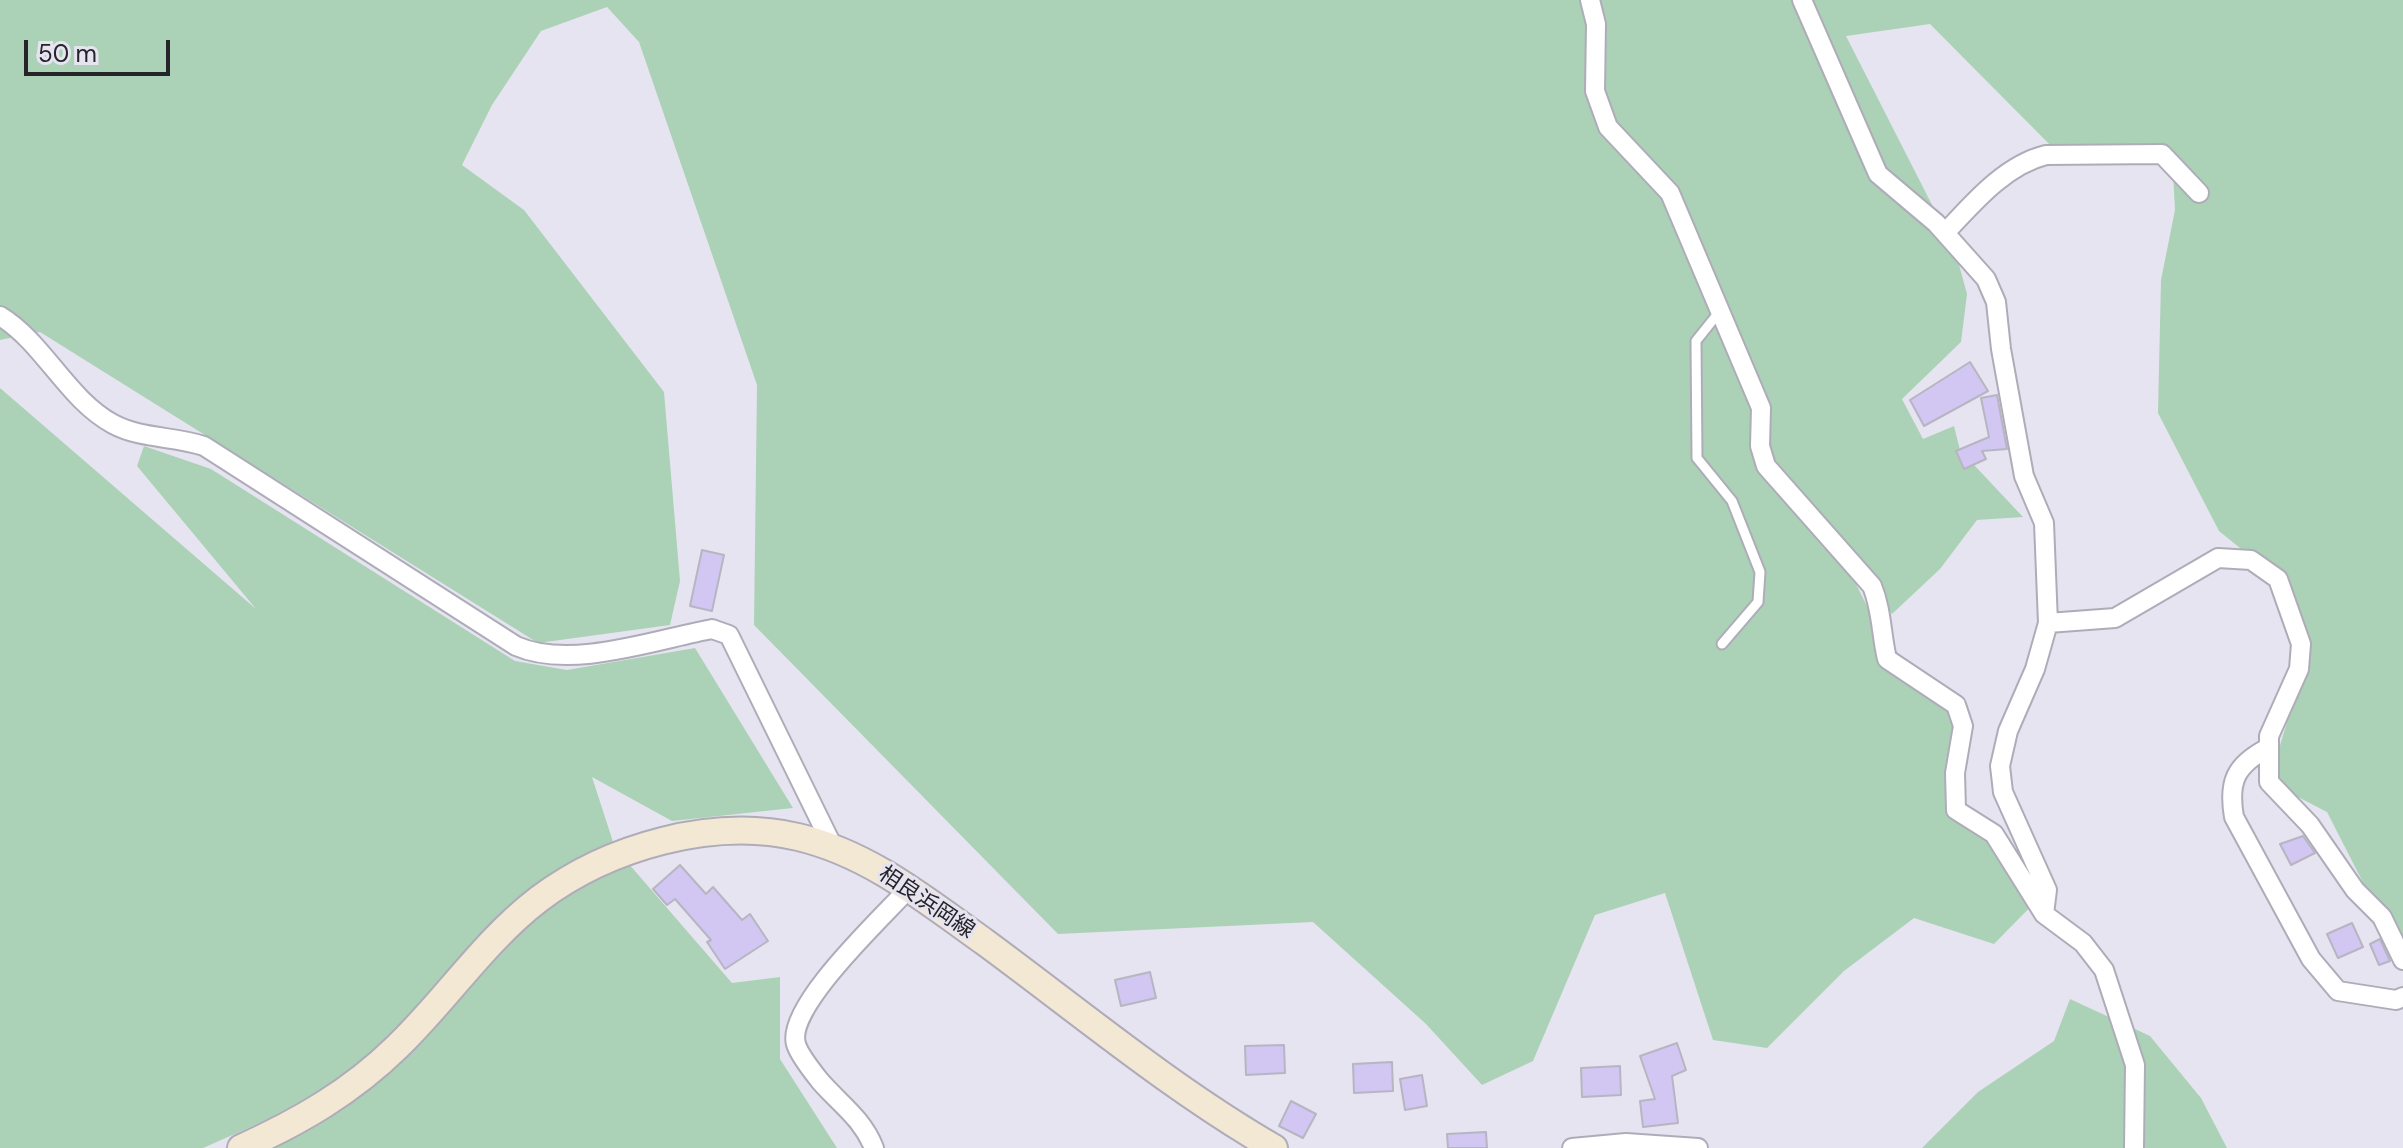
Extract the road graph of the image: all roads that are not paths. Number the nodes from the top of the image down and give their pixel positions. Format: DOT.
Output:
graph roads {
  1 [pos="1590,0"];
  2 [pos="1802,0"];
  3 [pos="2199,193"];
  4 [pos="1945,233"];
  5 [pos="1720,311"];
  6 [pos="0,316"];
  7 [pos="2048,623"];
  8 [pos="1722,644"];
  9 [pos="2268,748"];
  10 [pos="834,849"];
  11 [pos="910,887"];
  12 [pos="2044,914"];
  13 [pos="2403,960"];
  14 [pos="2403,997"];
  15 [pos="241,1148"];
  16 [pos="874,1148"];
  17 [pos="1274,1148"];
  18 [pos="1572,1148"];
  19 [pos="1698,1148"];
  20 [pos="2134,1148"];
  1 -- 5 [label="street"];
  2 -- 4 [label="street"];
  3 -- 4 [label="street"];
  4 -- 7 [label="street"];
  5 -- 8 [label="lane"];
  5 -- 12 [label="street"];
  6 -- 10 [label="street"];
  7 -- 9 [label="street"];
  7 -- 12 [label="street"];
  9 -- 13 [label="street"];
  9 -- 14 [label="street"];
  10 -- 11 [label="main road, 相良浜岡線"];
  10 -- 15 [label="main road, 相良浜岡線"];
  11 -- 16 [label="street"];
  11 -- 17 [label="main road, 相良浜岡線"];
  12 -- 20 [label="street"];
  18 -- 19 [label="street"];
}
